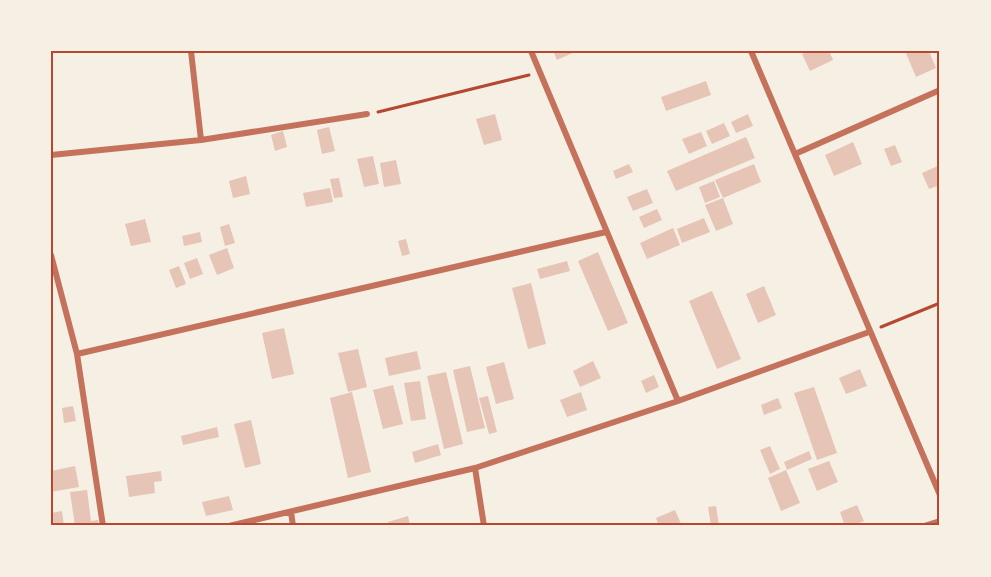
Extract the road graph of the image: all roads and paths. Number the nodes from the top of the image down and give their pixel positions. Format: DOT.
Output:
graph roads {
  1 [pos="191,51"];
  2 [pos="531,51"];
  3 [pos="751,51"];
  4 [pos="540,72"];
  5 [pos="940,90"];
  6 [pos="367,114"];
  7 [pos="201,140"];
  8 [pos="795,154"];
  9 [pos="51,155"];
  10 [pos="606,232"];
  11 [pos="51,255"];
  12 [pos="940,303"];
  13 [pos="869,332"];
  14 [pos="77,354"];
  15 [pos="678,401"];
  16 [pos="475,468"];
  17 [pos="940,495"];
  18 [pos="291,512"];
  19 [pos="940,521"];
  20 [pos="103,526"];
  21 [pos="230,526"];
  22 [pos="293,526"];
  23 [pos="484,526"];
  24 [pos="924,526"];
  1 -- 7 [label="street"];
  2 -- 4 [label="street"];
  3 -- 8 [label="street"];
  4 -- 6 [label="path"];
  4 -- 10 [label="street"];
  5 -- 8 [label="street"];
  6 -- 7 [label="street"];
  7 -- 9 [label="street"];
  8 -- 13 [label="street"];
  10 -- 14 [label="street"];
  10 -- 15 [label="street"];
  11 -- 14 [label="street"];
  12 -- 13 [label="path"];
  13 -- 15 [label="street"];
  13 -- 17 [label="street"];
  14 -- 20 [label="street"];
  15 -- 16 [label="street"];
  16 -- 18 [label="street"];
  16 -- 23 [label="street"];
  18 -- 21 [label="street"];
  18 -- 22 [label="street"];
  19 -- 24 [label="street"];
}
